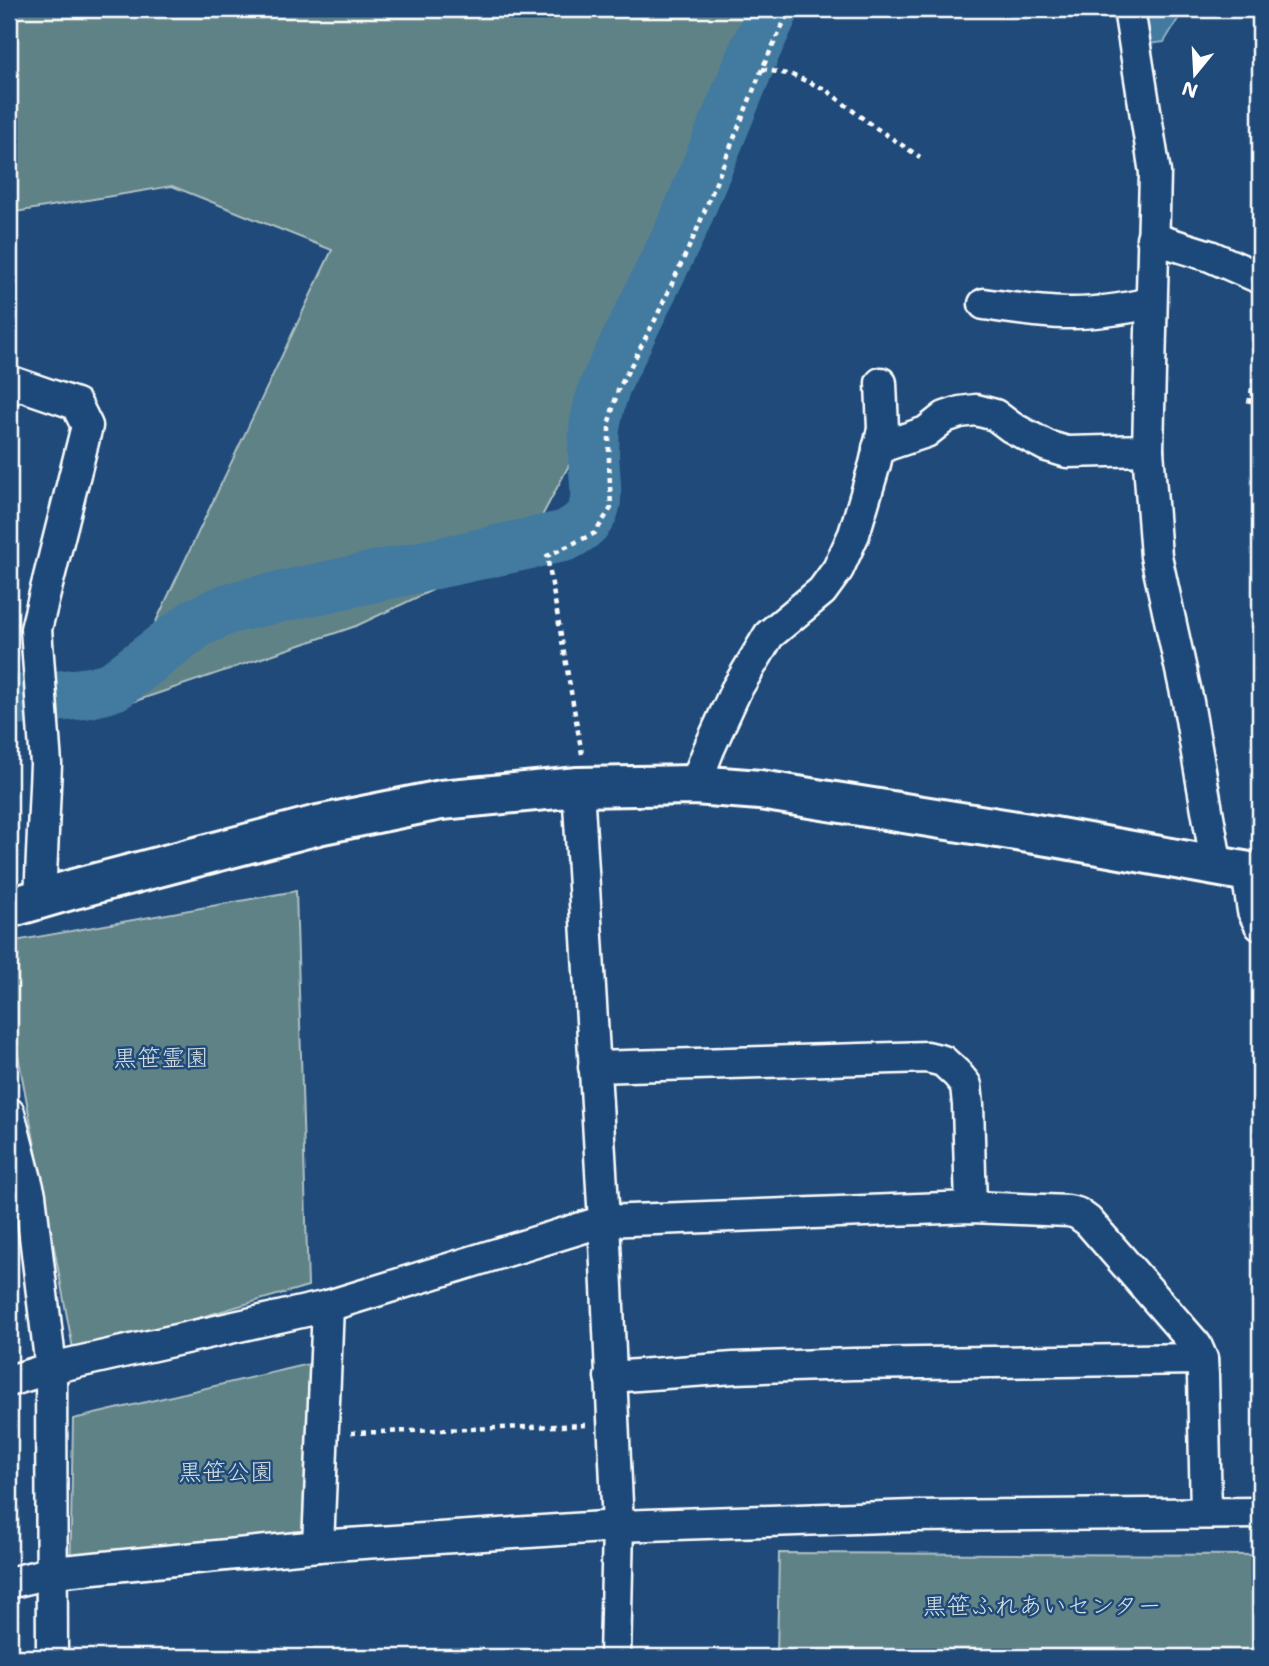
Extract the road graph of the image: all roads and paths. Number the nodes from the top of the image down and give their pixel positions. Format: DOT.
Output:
graph roads {
  1 [pos="790,9"];
  2 [pos="1129,9"];
  3 [pos="762,69"];
  4 [pos="920,157"];
  5 [pos="1152,238"];
  6 [pos="1260,278"];
  7 [pos="1151,303"];
  8 [pos="984,304"];
  9 [pos="1260,350"];
  10 [pos="881,383"];
  11 [pos="9,390"];
  12 [pos="1249,402"];
  13 [pos="878,448"];
  14 [pos="1148,450"];
  15 [pos="695,785"];
  16 [pos="578,787"];
  17 [pos="1242,871"];
  18 [pos="24,903"];
  19 [pos="1260,925"];
  20 [pos="594,1067"];
  21 [pos="9,1113"];
  22 [pos="20,1198"];
  23 [pos="971,1207"];
  24 [pos="604,1221"];
  25 [pos="328,1307"];
  26 [pos="1202,1359"];
  27 [pos="51,1368"];
  28 [pos="610,1377"];
  29 [pos="9,1381"];
  30 [pos="612,1424"];
  31 [pos="322,1434"];
  32 [pos="1206,1512"];
  33 [pos="1260,1513"];
  34 [pos="618,1526"];
  35 [pos="318,1546"];
  36 [pos="53,1572"];
  37 [pos="9,1583"];
  38 [pos="52,1657"];
  39 [pos="615,1657"];
  1 -- 3 [label="path"];
  2 -- 5 [label="street"];
  3 -- 4 [label="path"];
  3 -- 16 [label="path"];
  5 -- 6 [label="street"];
  5 -- 7 [label="street"];
  7 -- 8 [label="street"];
  7 -- 14 [label="street"];
  9 -- 12 [label="path"];
  10 -- 13 [label="street"];
  11 -- 18 [label="street"];
  13 -- 14 [label="street"];
  13 -- 15 [label="street"];
  14 -- 17 [label="street"];
  15 -- 16 [label="street"];
  15 -- 17 [label="street"];
  16 -- 18 [label="street"];
  16 -- 20 [label="street"];
  17 -- 19 [label="street"];
  20 -- 23 [label="street"];
  20 -- 24 [label="street"];
  21 -- 22 [label="street"];
  22 -- 27 [label="street"];
  23 -- 24 [label="street"];
  23 -- 26 [label="street"];
  24 -- 25 [label="street"];
  24 -- 28 [label="street"];
  25 -- 27 [label="street"];
  25 -- 31 [label="street"];
  26 -- 28 [label="street"];
  26 -- 32 [label="street"];
  27 -- 29 [label="street"];
  27 -- 36 [label="street"];
  28 -- 30 [label="street"];
  30 -- 31 [label="path"];
  30 -- 34 [label="street"];
  31 -- 35 [label="street"];
  32 -- 33 [label="street"];
  32 -- 34 [label="street"];
  34 -- 35 [label="street"];
  34 -- 39 [label="street"];
  35 -- 36 [label="street"];
  36 -- 37 [label="street"];
  36 -- 38 [label="street"];
}
